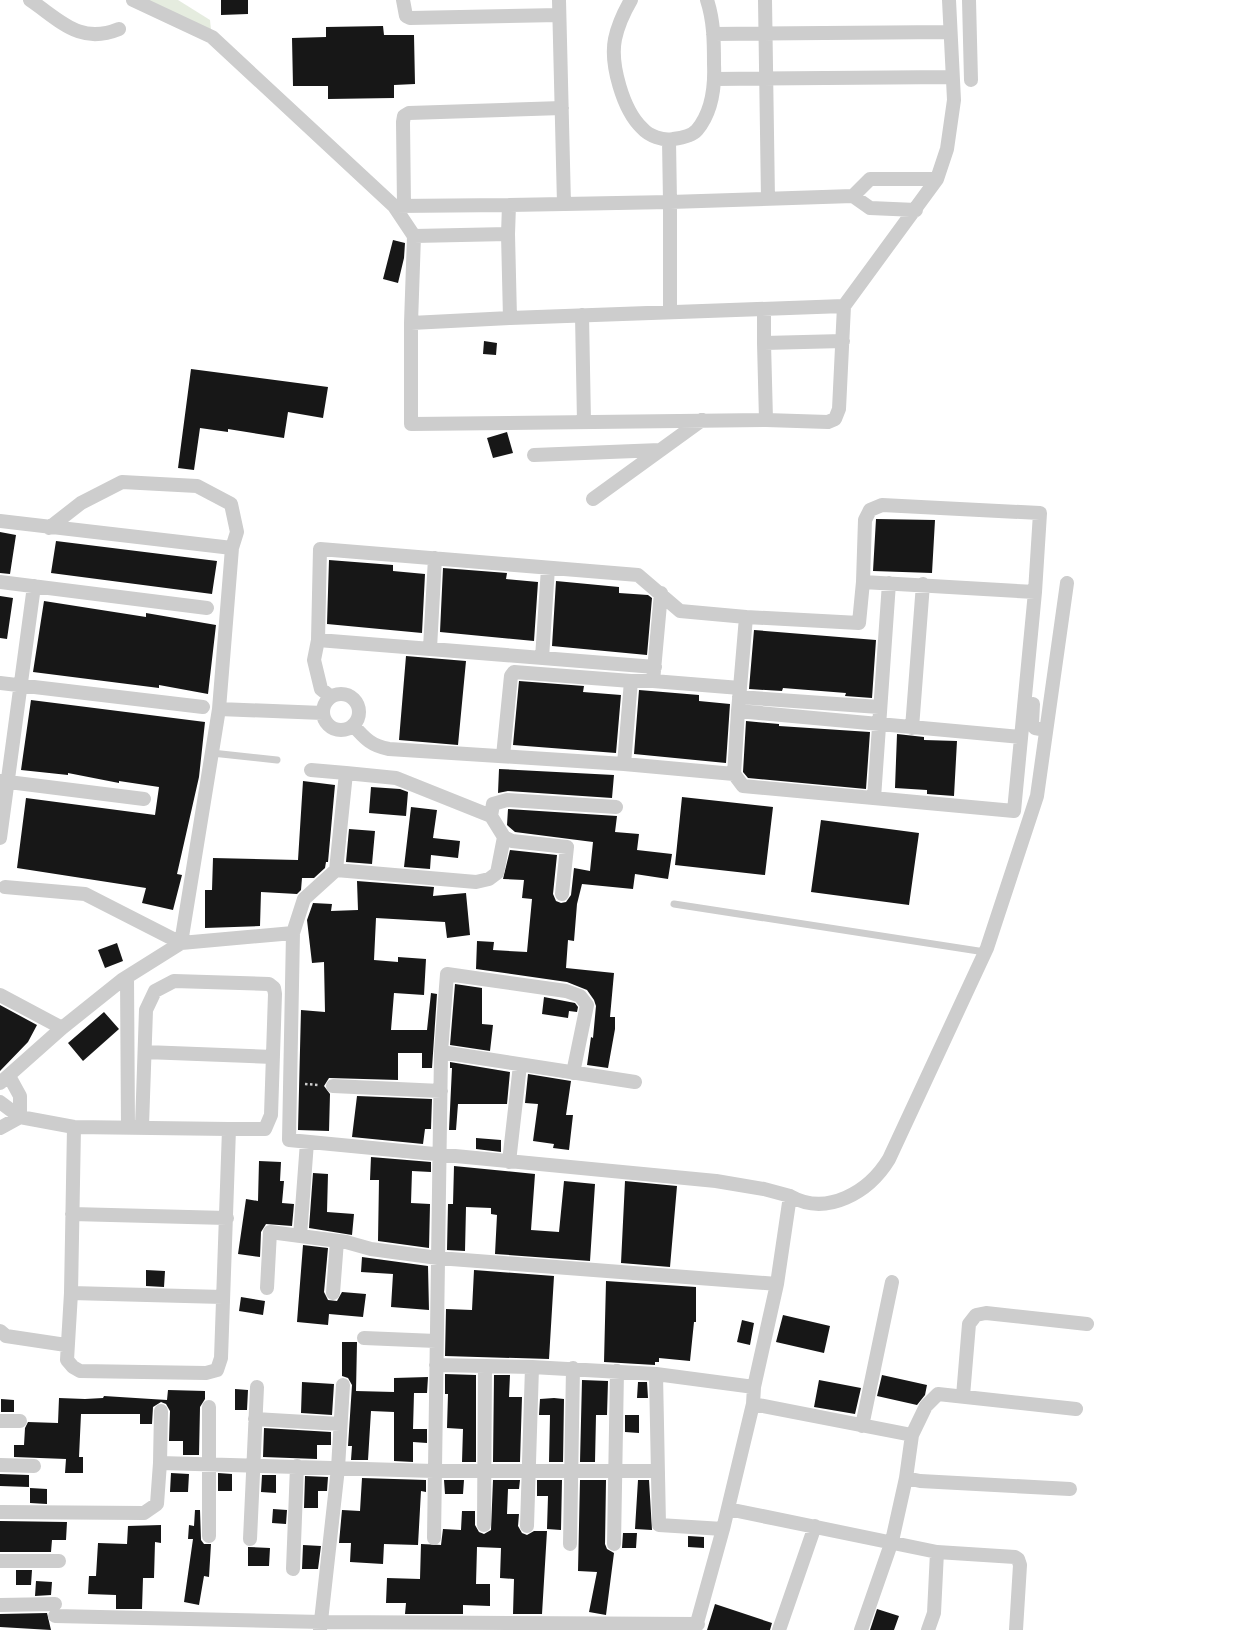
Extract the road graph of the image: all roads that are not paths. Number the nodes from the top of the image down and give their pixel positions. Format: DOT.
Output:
graph roads {
  1 [pos="30,0"];
  2 [pos="133,0"];
  3 [pos="403,0"];
  4 [pos="559,0"];
  5 [pos="631,0"];
  6 [pos="707,0"];
  7 [pos="764,0"];
  8 [pos="949,0"];
  9 [pos="969,0"];
  10 [pos="559,15"];
  11 [pos="119,29"];
  12 [pos="950,32"];
  13 [pos="713,34"];
  14 [pos="765,34"];
  15 [pos="952,78"];
  16 [pos="715,79"];
  17 [pos="766,79"];
  18 [pos="971,80"];
  19 [pos="562,108"];
  20 [pos="669,140"];
  21 [pos="937,179"];
  22 [pos="853,196"];
  23 [pos="768,199"];
  24 [pos="670,202"];
  25 [pos="564,204"];
  26 [pos="509,205"];
  27 [pos="399,206"];
  28 [pos="916,210"];
  29 [pos="508,234"];
  30 [pos="414,236"];
  31 [pos="844,306"];
  32 [pos="764,309"];
  33 [pos="670,312"];
  34 [pos="582,315"];
  35 [pos="510,318"];
  36 [pos="410,323"];
  37 [pos="843,341"];
  38 [pos="764,343"];
  39 [pos="702,420"];
  40 [pos="766,420"];
  41 [pos="584,422"];
  42 [pos="660,450"];
  43 [pos="534,455"];
  44 [pos="593,499"];
  45 [pos="0,521"];
  46 [pos="49,528"];
  47 [pos="232,548"];
  48 [pos="436,558"];
  49 [pos="548,568"];
  50 [pos="0,582"];
  51 [pos="863,582"];
  52 [pos="889,583"];
  53 [pos="1067,583"];
  54 [pos="923,584"];
  55 [pos="34,586"];
  56 [pos="1035,592"];
  57 [pos="661,593"];
  58 [pos="207,608"];
  59 [pos="746,617"];
  60 [pos="318,640"];
  61 [pos="430,648"];
  62 [pos="542,658"];
  63 [pos="655,667"];
  64 [pos="631,681"];
  65 [pos="653,681"];
  66 [pos="0,683"];
  67 [pos="20,686"];
  68 [pos="1026,687"];
  69 [pos="740,693"];
  70 [pos="331,698"];
  71 [pos="203,707"];
  72 [pos="879,707"];
  73 [pos="219,709"];
  74 [pos="738,712"];
  75 [pos="323,713"];
  76 [pos="878,724"];
  77 [pos="353,725"];
  78 [pos="912,728"];
  79 [pos="1046,730"];
  80 [pos="1021,737"];
  81 [pos="212,753"];
  82 [pos="503,756"];
  83 [pos="277,760"];
  84 [pos="624,764"];
  85 [pos="310,770"];
  86 [pos="346,773"];
  87 [pos="734,774"];
  88 [pos="3,781"];
  89 [pos="874,798"];
  90 [pos="144,799"];
  91 [pos="616,807"];
  92 [pos="491,816"];
  93 [pos="504,837"];
  94 [pos="0,838"];
  95 [pos="336,870"];
  96 [pos="2,885"];
  97 [pos="562,894"];
  98 [pos="674,904"];
  99 [pos="293,933"];
  100 [pos="181,943"];
  101 [pos="986,952"];
  102 [pos="127,977"];
  103 [pos="0,995"];
  104 [pos="62,1028"];
  105 [pos="144,1052"];
  106 [pos="442,1052"];
  107 [pos="273,1057"];
  108 [pos="520,1065"];
  109 [pos="573,1073"];
  110 [pos="5,1079"];
  111 [pos="635,1082"];
  112 [pos="333,1086"];
  113 [pos="441,1091"];
  114 [pos="0,1102"];
  115 [pos="20,1117"];
  116 [pos="142,1126"];
  117 [pos="74,1127"];
  118 [pos="128,1127"];
  119 [pos="0,1128"];
  120 [pos="229,1129"];
  121 [pos="307,1142"];
  122 [pos="439,1156"];
  123 [pos="510,1162"];
  124 [pos="790,1196"];
  125 [pos="72,1214"];
  126 [pos="227,1218"];
  127 [pos="300,1236"];
  128 [pos="337,1240"];
  129 [pos="438,1258"];
  130 [pos="892,1282"];
  131 [pos="777,1284"];
  132 [pos="266,1288"];
  133 [pos="71,1293"];
  134 [pos="334,1293"];
  135 [pos="223,1297"];
  136 [pos="1087,1324"];
  137 [pos="0,1331"];
  138 [pos="364,1338"];
  139 [pos="436,1341"];
  140 [pos="66,1345"];
  141 [pos="436,1365"];
  142 [pos="484,1366"];
  143 [pos="532,1367"];
  144 [pos="573,1368"];
  145 [pos="617,1371"];
  146 [pos="656,1374"];
  147 [pos="343,1386"];
  148 [pos="257,1387"];
  149 [pos="754,1387"];
  150 [pos="963,1396"];
  151 [pos="753,1404"];
  152 [pos="210,1407"];
  153 [pos="1076,1409"];
  154 [pos="161,1411"];
  155 [pos="255,1420"];
  156 [pos="0,1421"];
  157 [pos="20,1421"];
  158 [pos="340,1424"];
  159 [pos="862,1426"];
  160 [pos="912,1435"];
  161 [pos="160,1463"];
  162 [pos="210,1464"];
  163 [pos="253,1465"];
  164 [pos="0,1466"];
  165 [pos="34,1466"];
  166 [pos="296,1466"];
  167 [pos="338,1468"];
  168 [pos="572,1470"];
  169 [pos="614,1470"];
  170 [pos="434,1471"];
  171 [pos="484,1471"];
  172 [pos="527,1471"];
  173 [pos="656,1471"];
  174 [pos="906,1478"];
  175 [pos="1070,1489"];
  176 [pos="728,1509"];
  177 [pos="0,1512"];
  178 [pos="484,1525"];
  179 [pos="527,1526"];
  180 [pos="815,1526"];
  181 [pos="723,1529"];
  182 [pos="209,1536"];
  183 [pos="434,1538"];
  184 [pos="250,1539"];
  185 [pos="892,1541"];
  186 [pos="570,1544"];
  187 [pos="614,1544"];
  188 [pos="936,1552"];
  189 [pos="0,1561"];
  190 [pos="59,1561"];
  191 [pos="293,1569"];
  192 [pos="0,1605"];
  193 [pos="321,1626"];
  194 [pos="697,1627"];
  195 [pos="779,1630"];
  196 [pos="861,1630"];
  197 [pos="928,1630"];
  198 [pos="1016,1630"];
  1 -- 11 [label="street"];
  2 -- 27 [label="street"];
  3 -- 10 [label="street"];
  4 -- 10 [label="street"];
  5 -- 20 [label="street"];
  6 -- 13 [label="street"];
  7 -- 14 [label="street"];
  8 -- 12 [label="street"];
  9 -- 18 [label="street"];
  10 -- 19 [label="street"];
  12 -- 14 [label="street"];
  12 -- 15 [label="street"];
  13 -- 14 [label="street"];
  13 -- 16 [label="street"];
  14 -- 17 [label="street"];
  15 -- 17 [label="street"];
  15 -- 21 [label="street"];
  16 -- 17 [label="street"];
  16 -- 20 [label="street"];
  17 -- 23 [label="street"];
  19 -- 25 [label="street"];
  19 -- 27 [label="street"];
  20 -- 24 [label="street"];
  21 -- 22 [label="street"];
  21 -- 28 [label="street"];
  22 -- 23 [label="street"];
  22 -- 28 [label="street"];
  23 -- 24 [label="street"];
  24 -- 25 [label="street"];
  24 -- 33 [label="street"];
  25 -- 26 [label="street"];
  26 -- 27 [label="street"];
  26 -- 29 [label="street"];
  27 -- 30 [label="street"];
  28 -- 31 [label="street"];
  29 -- 30 [label="street"];
  29 -- 35 [label="street"];
  30 -- 36 [label="street"];
  31 -- 32 [label="street"];
  31 -- 37 [label="street"];
  32 -- 33 [label="street"];
  32 -- 38 [label="street"];
  33 -- 34 [label="street"];
  34 -- 35 [label="street"];
  34 -- 41 [label="street"];
  35 -- 36 [label="street"];
  36 -- 41 [label="street"];
  37 -- 38 [label="street"];
  37 -- 40 [label="street"];
  38 -- 40 [label="street"];
  39 -- 40 [label="street"];
  39 -- 41 [label="street"];
  39 -- 42 [label="street"];
  42 -- 43 [label="street"];
  42 -- 44 [label="street"];
  45 -- 46 [label="street"];
  46 -- 47 [label="street"];
  46 -- 47 [label="street"];
  47 -- 73 [label="street"];
  48 -- 49 [label="street"];
  48 -- 60 [label="street"];
  48 -- 61 [label="street"];
  49 -- 57 [label="street"];
  49 -- 62 [label="street"];
  50 -- 55 [label="street"];
  51 -- 52 [label="street"];
  51 -- 56 [label="street"];
  51 -- 59 [label="street"];
  52 -- 54 [label="street"];
  52 -- 72 [label="street"];
  53 -- 79 [label="street"];
  54 -- 56 [label="street"];
  54 -- 78 [label="street"];
  55 -- 58 [label="street"];
  55 -- 67 [label="street"];
  56 -- 68 [label="street"];
  57 -- 59 [label="street"];
  57 -- 63 [label="street"];
  59 -- 69 [label="street"];
  60 -- 61 [label="street"];
  60 -- 70 [label="street"];
  61 -- 62 [label="street"];
  62 -- 63 [label="street"];
  63 -- 65 [label="street"];
  64 -- 65 [label="street"];
  64 -- 82 [label="street"];
  64 -- 84 [label="street"];
  65 -- 69 [label="street"];
  66 -- 67 [label="street"];
  67 -- 71 [label="street"];
  67 -- 88 [label="street"];
  68 -- 79 [label="street"];
  68 -- 80 [label="street"];
  69 -- 72 [label="street"];
  69 -- 74 [label="street"];
  70 -- 75 [label="street"];
  70 -- 77 [label="street"];
  72 -- 76 [label="street"];
  73 -- 75 [label="street"];
  73 -- 81 [label="street"];
  74 -- 76 [label="street"];
  74 -- 87 [label="street"];
  75 -- 77 [label="street"];
  76 -- 78 [label="street"];
  76 -- 89 [label="street"];
  77 -- 82 [label="street"];
  78 -- 80 [label="street"];
  79 -- 101 [label="street"];
  80 -- 89 [label="street"];
  81 -- 83 [label="lane"];
  81 -- 100 [label="street"];
  82 -- 84 [label="street"];
  84 -- 87 [label="street"];
  85 -- 86 [label="street"];
  86 -- 92 [label="street"];
  86 -- 95 [label="street"];
  87 -- 89 [label="street"];
  88 -- 90 [label="street"];
  88 -- 94 [label="street"];
  91 -- 92 [label="street"];
  92 -- 93 [label="street"];
  93 -- 95 [label="street"];
  93 -- 97 [label="street"];
  95 -- 99 [label="street"];
  96 -- 100 [label="street"];
  98 -- 101 [label="lane"];
  99 -- 100 [label="street"];
  99 -- 121 [label="street"];
  100 -- 102 [label="street"];
  101 -- 124 [label="street"];
  102 -- 104 [label="street"];
  102 -- 118 [label="street"];
  103 -- 104 [label="street"];
  104 -- 110 [label="street"];
  105 -- 107 [label="street"];
  105 -- 107 [label="street"];
  105 -- 116 [label="street"];
  106 -- 108 [label="street"];
  106 -- 109 [label="street"];
  106 -- 113 [label="street"];
  107 -- 120 [label="street"];
  108 -- 109 [label="street"];
  108 -- 123 [label="street"];
  109 -- 111 [label="street"];
  110 -- 115 [label="street"];
  112 -- 113 [label="street"];
  113 -- 122 [label="street"];
  114 -- 115 [label="street"];
  115 -- 117 [label="street"];
  115 -- 119 [label="street"];
  116 -- 118 [label="street"];
  116 -- 120 [label="street"];
  117 -- 118 [label="street"];
  117 -- 125 [label="street"];
  120 -- 126 [label="street"];
  121 -- 122 [label="street"];
  121 -- 127 [label="street"];
  122 -- 123 [label="street"];
  122 -- 129 [label="street"];
  123 -- 124 [label="street"];
  124 -- 131 [label="street"];
  125 -- 126 [label="street"];
  125 -- 133 [label="street"];
  126 -- 135 [label="street"];
  127 -- 128 [label="street"];
  127 -- 132 [label="street"];
  128 -- 129 [label="street"];
  128 -- 134 [label="street"];
  129 -- 131 [label="street"];
  129 -- 139 [label="street"];
  130 -- 159 [label="street"];
  131 -- 149 [label="street"];
  133 -- 135 [label="street"];
  133 -- 140 [label="street"];
  135 -- 140 [label="street"];
  136 -- 150 [label="street"];
  137 -- 140 [label="street"];
  138 -- 139 [label="street"];
  139 -- 141 [label="street"];
  141 -- 142 [label="street"];
  141 -- 170 [label="street"];
  142 -- 143 [label="street"];
  142 -- 171 [label="street"];
  143 -- 144 [label="street"];
  143 -- 172 [label="street"];
  144 -- 145 [label="street"];
  144 -- 168 [label="street"];
  145 -- 146 [label="street"];
  145 -- 169 [label="street"];
  146 -- 149 [label="street"];
  146 -- 173 [label="street"];
  147 -- 158 [label="street"];
  148 -- 155 [label="street"];
  149 -- 151 [label="street"];
  150 -- 153 [label="street"];
  150 -- 160 [label="street"];
  151 -- 159 [label="street"];
  151 -- 176 [label="street"];
  152 -- 162 [label="street"];
  154 -- 161 [label="street"];
  155 -- 158 [label="street"];
  155 -- 163 [label="street"];
  156 -- 157 [label="street"];
  158 -- 167 [label="street"];
  159 -- 160 [label="street"];
  160 -- 174 [label="street"];
  161 -- 162 [label="street"];
  161 -- 177 [label="street"];
  162 -- 163 [label="street"];
  162 -- 182 [label="street"];
  163 -- 166 [label="street"];
  163 -- 184 [label="street"];
  164 -- 165 [label="street"];
  166 -- 167 [label="street"];
  166 -- 191 [label="street"];
  167 -- 170 [label="street"];
  167 -- 193 [label="street"];
  168 -- 169 [label="street"];
  168 -- 172 [label="street"];
  168 -- 186 [label="street"];
  169 -- 173 [label="street"];
  169 -- 187 [label="street"];
  170 -- 171 [label="street"];
  170 -- 183 [label="street"];
  171 -- 172 [label="street"];
  171 -- 178 [label="street"];
  172 -- 179 [label="street"];
  173 -- 181 [label="street"];
  174 -- 175 [label="street"];
  174 -- 185 [label="street"];
  176 -- 180 [label="street"];
  176 -- 181 [label="street"];
  180 -- 185 [label="street"];
  180 -- 195 [label="street"];
  181 -- 194 [label="street"];
  185 -- 188 [label="street"];
  185 -- 196 [label="street"];
  188 -- 197 [label="street"];
  188 -- 198 [label="street"];
  189 -- 190 [label="street"];
  192 -- 193 [label="street"];
  193 -- 194 [label="street"];
}
